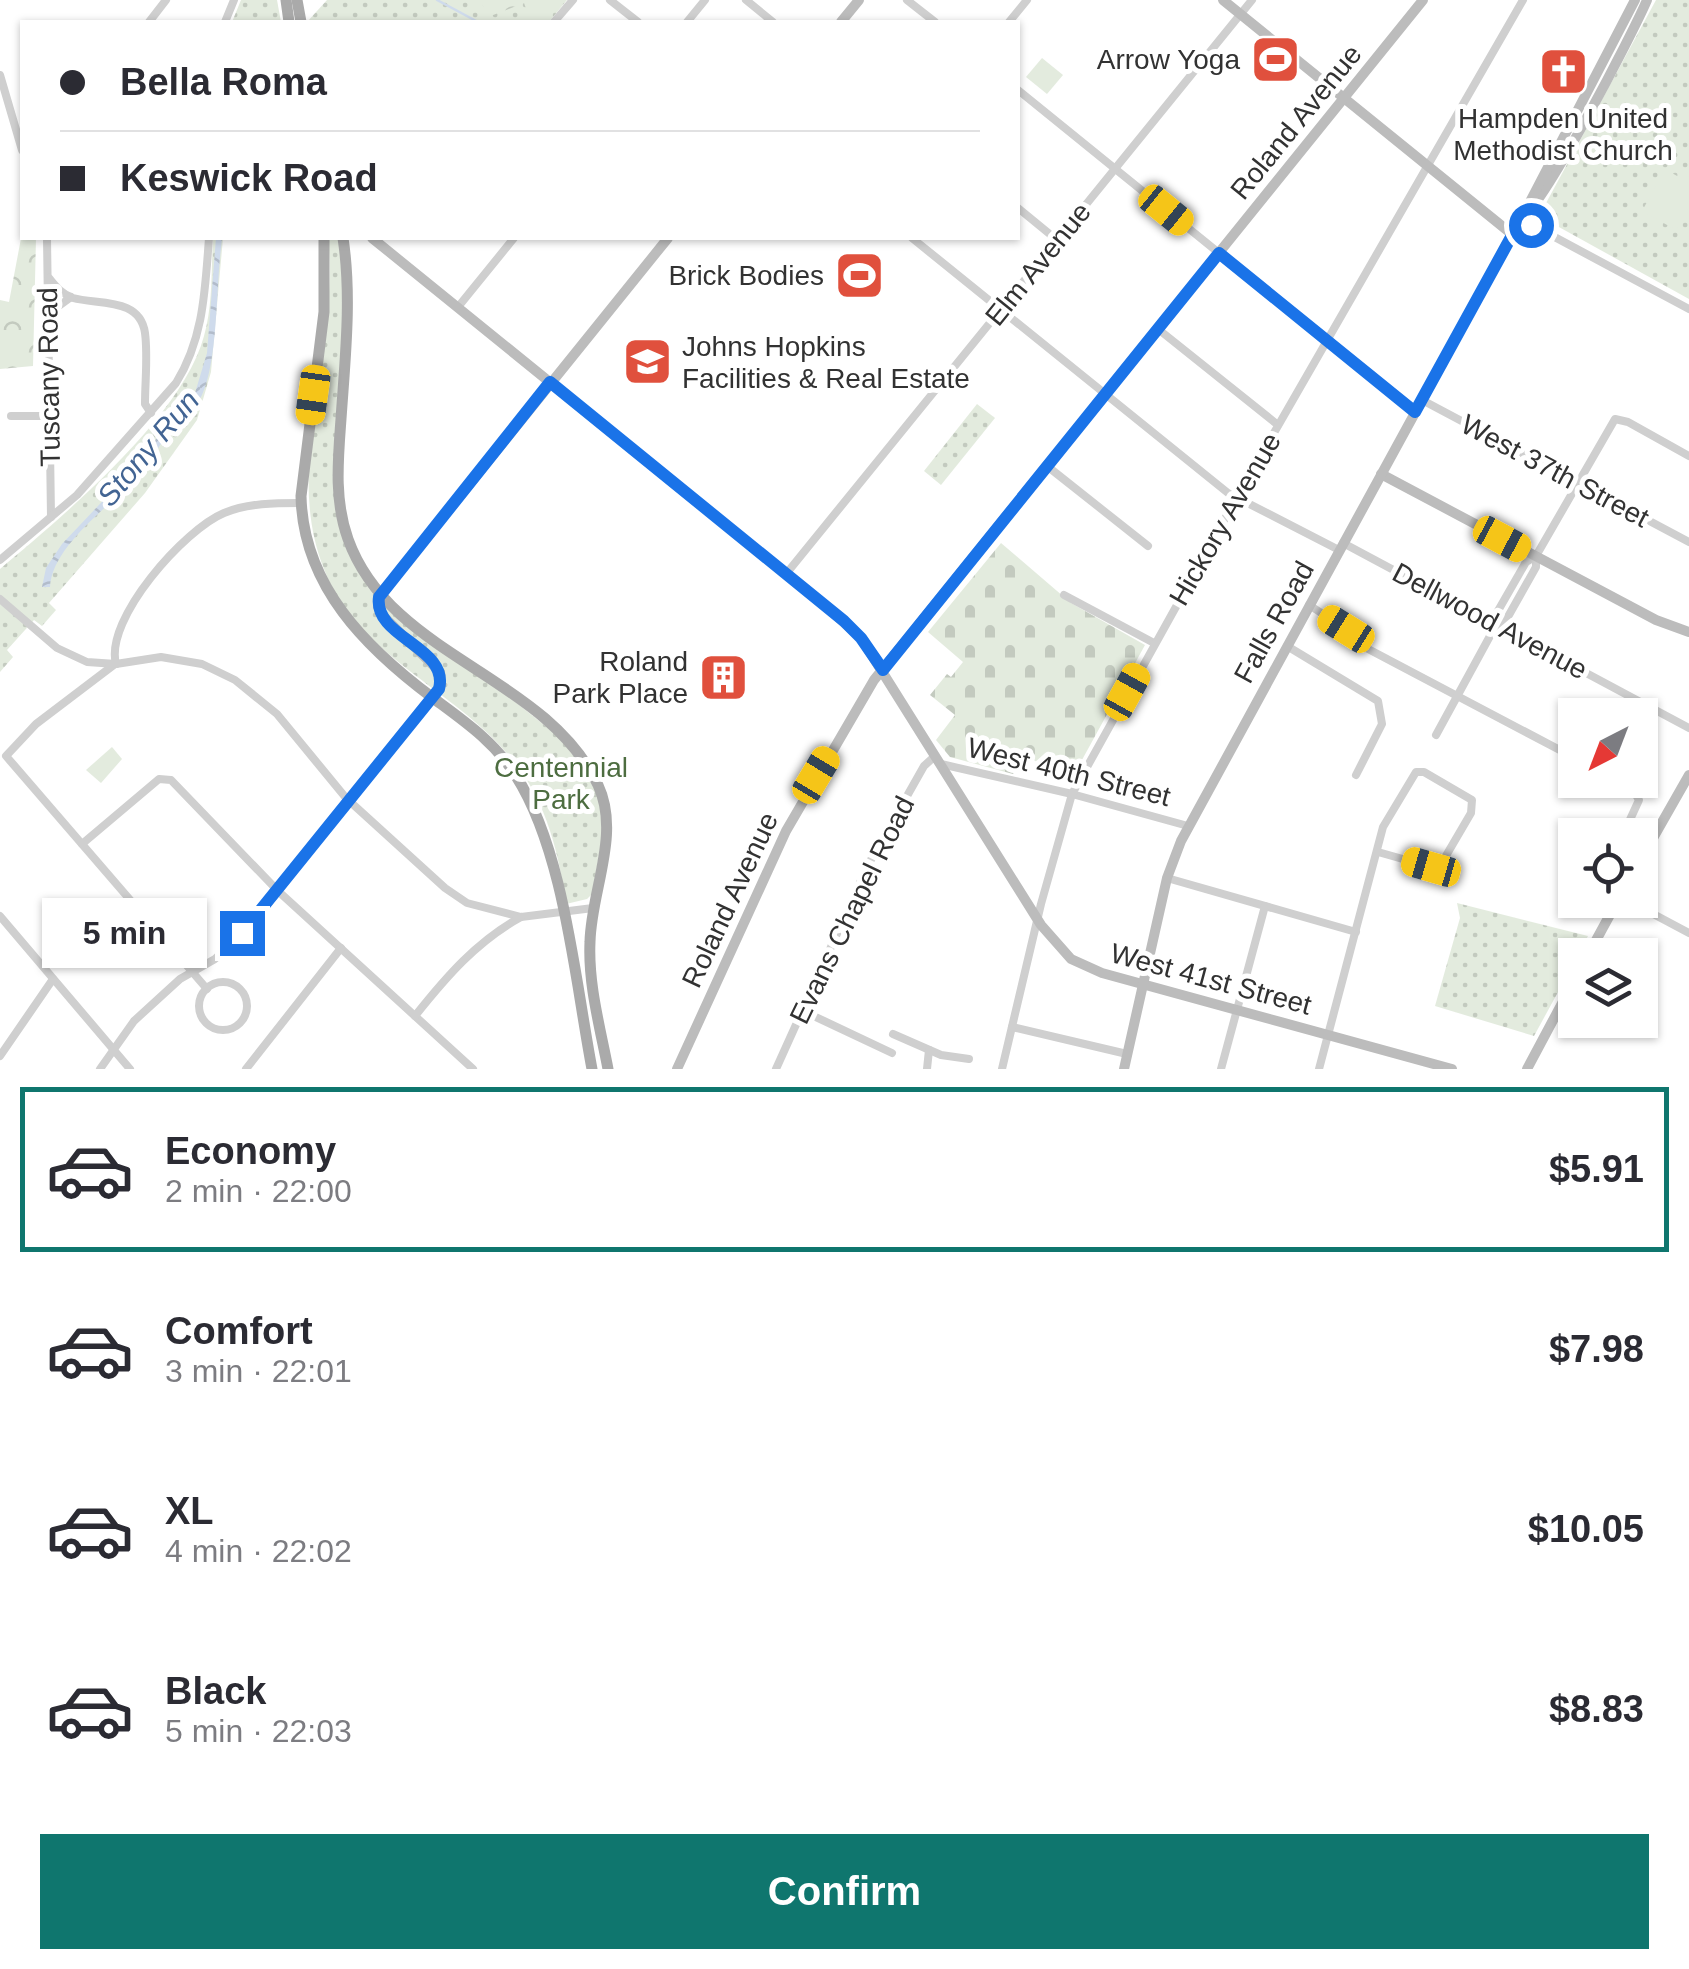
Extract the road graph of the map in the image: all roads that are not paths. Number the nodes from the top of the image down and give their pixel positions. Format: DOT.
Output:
graph roads {
  1 [pos="166,0"];
  2 [pos="573,0"];
  3 [pos="610,0"];
  4 [pos="705,0"];
  5 [pos="746,0"];
  6 [pos="859,0"];
  7 [pos="907,0"];
  8 [pos="1027,0"];
  9 [pos="1223,0"];
  10 [pos="1252,0"];
  11 [pos="1423,0"];
  12 [pos="1522,0"];
  13 [pos="1635,0"];
  14 [pos="1648,0"];
  15 [pos="1240,14"];
  16 [pos="151,20"];
  17 [pos="556,20"];
  18 [pos="635,20"];
  19 [pos="689,20"];
  20 [pos="771,20"];
  21 [pos="843,20"];
  22 [pos="932,20"];
  23 [pos="1010,20"];
  24 [pos="0,75"];
  25 [pos="1020,92"];
  26 [pos="1343,98"];
  27 [pos="20,138"];
  28 [pos="1427,166"];
  29 [pos="1115,169"];
  30 [pos="1020,210"];
  31 [pos="1521,219"];
  32 [pos="1512,235"];
  33 [pos="47,240"];
  34 [pos="209,240"];
  35 [pos="324,240"];
  36 [pos="343,240"];
  37 [pos="374,240"];
  38 [pos="512,240"];
  39 [pos="666,240"];
  40 [pos="914,240"];
  41 [pos="1057,240"];
  42 [pos="1219,253"];
  43 [pos="49,278"];
  44 [pos="72,298"];
  45 [pos="458,307"];
  46 [pos="1001,310"];
  47 [pos="1689,310"];
  48 [pos="49,313"];
  49 [pos="1158,329"];
  50 [pos="1326,341"];
  51 [pos="550,382"];
  52 [pos="1105,394"];
  53 [pos="1422,400"];
  54 [pos="1415,412"];
  55 [pos="151,413"];
  56 [pos="11,416"];
  57 [pos="49,416"];
  58 [pos="1278,425"];
  59 [pos="1689,456"];
  60 [pos="1047,466"];
  61 [pos="1381,474"];
  62 [pos="1578,484"];
  63 [pos="1236,497"];
  64 [pos="301,503"];
  65 [pos="52,517"];
  66 [pos="1689,542"];
  67 [pos="1148,546"];
  68 [pos="1341,547"];
  69 [pos="1536,556"];
  70 [pos="0,560"];
  71 [pos="786,574"];
  72 [pos="380,594"];
  73 [pos="1064,594"];
  74 [pos="0,598"];
  75 [pos="1309,605"];
  76 [pos="1496,625"];
  77 [pos="1689,632"];
  78 [pos="1154,643"];
  79 [pos="1286,646"];
  80 [pos="87,662"];
  81 [pos="116,664"];
  82 [pos="883,670"];
  83 [pos="90,682"];
  84 [pos="1456,695"];
  85 [pos="432,698"];
  86 [pos="1689,728"];
  87 [pos="1436,735"];
  88 [pos="1558,749"];
  89 [pos="938,760"];
  90 [pos="1356,775"];
  91 [pos="1689,776"];
  92 [pos="1072,794"];
  93 [pos="350,801"];
  94 [pos="1188,826"];
  95 [pos="1658,830"];
  96 [pos="82,844"];
  97 [pos="1378,852"];
  98 [pos="1167,878"];
  99 [pos="278,891"];
  100 [pos="1265,906"];
  101 [pos="592,908"];
  102 [pos="562,911"];
  103 [pos="494,912"];
  104 [pos="0,916"];
  105 [pos="1658,916"];
  106 [pos="520,917"];
  107 [pos="1038,920"];
  108 [pos="497,930"];
  109 [pos="1356,932"];
  110 [pos="1689,933"];
  111 [pos="341,948"];
  112 [pos="193,972"];
  113 [pos="53,979"];
  114 [pos="1143,984"];
  115 [pos="207,989"];
  116 [pos="1237,1010"];
  117 [pos="803,1011"];
  118 [pos="1558,1012"];
  119 [pos="415,1016"];
  120 [pos="1012,1027"];
  121 [pos="893,1034"];
  122 [pos="1328,1035"];
  123 [pos="112,1050"];
  124 [pos="929,1050"];
  125 [pos="892,1053"];
  126 [pos="1127,1054"];
  127 [pos="0,1056"];
  128 [pos="950,1057"];
  129 [pos="968,1059"];
  130 [pos="100,1069"];
  131 [pos="130,1069"];
  132 [pos="246,1069"];
  133 [pos="473,1069"];
  134 [pos="592,1069"];
  135 [pos="608,1069"];
  136 [pos="678,1069"];
  137 [pos="776,1069"];
  138 [pos="927,1069"];
  139 [pos="948,1069"];
  140 [pos="1002,1069"];
  141 [pos="1124,1069"];
  142 [pos="1221,1069"];
  143 [pos="1318,1069"];
  144 [pos="1452,1069"];
  145 [pos="1527,1069"];
  1 -- 16 [label="street"];
  2 -- 17 [label="street"];
  3 -- 18 [label="street"];
  4 -- 19 [label="street"];
  5 -- 20 [label="street"];
  6 -- 21 [label="street"];
  7 -- 22 [label="street"];
  8 -- 23 [label="street"];
  9 -- 15 [label="street"];
  10 -- 15 [label="street, Elm Avenue"];
  11 -- 26 [label="street, Roland Avenue"];
  12 -- 28 [label="street, Hickory Avenue"];
  13 -- 31 [label="street, Falls Road"];
  14 -- 31 [label="street, Falls Road"];
  15 -- 26 [label="street"];
  15 -- 29 [label="street, Elm Avenue"];
  24 -- 27 [label="street"];
  25 -- 29 [label="street"];
  26 -- 28 [label="street"];
  26 -- 42 [label="street, Roland Avenue"];
  28 -- 32 [label="street"];
  28 -- 50 [label="street, Hickory Avenue"];
  29 -- 41 [label="street, Elm Avenue"];
  29 -- 42 [label="street"];
  30 -- 41 [label="street"];
  31 -- 32 [label="street, Falls Road"];
  31 -- 47 [label="street"];
  32 -- 53 [label="street, Falls Road"];
  33 -- 43 [label="street, Tuscany Road"];
  34 -- 55 [label="street"];
  35 -- 64 [label="main road"];
  36 -- 72 [label="main road"];
  37 -- 45 [label="street, West 40th Street"];
  38 -- 45 [label="street"];
  39 -- 51 [label="street"];
  40 -- 46 [label="street, Dellwood Avenue"];
  41 -- 46 [label="street, Elm Avenue"];
  42 -- 49 [label="street, Roland Avenue"];
  42 -- 50 [label="street"];
  43 -- 44 [label="street"];
  43 -- 48 [label="street, Tuscany Road"];
  44 -- 48 [label="street"];
  44 -- 55 [label="street"];
  45 -- 51 [label="street, West 40th Street"];
  46 -- 52 [label="street, Dellwood Avenue"];
  46 -- 71 [label="street, Elm Avenue"];
  48 -- 57 [label="street, Tuscany Road"];
  49 -- 52 [label="street, Roland Avenue"];
  49 -- 58 [label="street"];
  50 -- 54 [label="street"];
  50 -- 58 [label="street, Hickory Avenue"];
  51 -- 71 [label="street, West 40th Street"];
  51 -- 72 [label="street"];
  52 -- 60 [label="street, Roland Avenue"];
  52 -- 63 [label="street, Dellwood Avenue"];
  53 -- 54 [label="street, Falls Road"];
  53 -- 62 [label="street, West 37th Street"];
  54 -- 61 [label="street, Falls Road"];
  55 -- 65 [label="street"];
  56 -- 57 [label="street"];
  57 -- 65 [label="street, Tuscany Road"];
  58 -- 63 [label="street, Hickory Avenue"];
  59 -- 62 [label="street"];
  60 -- 67 [label="street"];
  60 -- 82 [label="street, Roland Avenue"];
  61 -- 68 [label="street, Falls Road"];
  61 -- 69 [label="street"];
  62 -- 66 [label="street, West 37th Street"];
  62 -- 69 [label="street"];
  63 -- 68 [label="street, Dellwood Avenue"];
  63 -- 78 [label="street, Hickory Avenue"];
  64 -- 81 [label="street"];
  64 -- 85 [label="main road"];
  65 -- 70 [label="street"];
  68 -- 75 [label="street, Falls Road"];
  68 -- 76 [label="street, Dellwood Avenue"];
  69 -- 76 [label="street"];
  69 -- 77 [label="street"];
  71 -- 82 [label="street, West 40th Street"];
  72 -- 85 [label="street"];
  72 -- 101 [label="main road"];
  73 -- 78 [label="street"];
  74 -- 80 [label="street"];
  75 -- 79 [label="street, Falls Road"];
  75 -- 84 [label="street"];
  76 -- 84 [label="street"];
  76 -- 86 [label="street, Dellwood Avenue"];
  78 -- 92 [label="street, Hickory Avenue"];
  79 -- 90 [label="street"];
  79 -- 94 [label="street, Falls Road"];
  80 -- 81 [label="street"];
  80 -- 83 [label="street"];
  81 -- 83 [label="street"];
  81 -- 93 [label="street"];
  82 -- 89 [label="street, West 40th Street"];
  82 -- 136 [label="street, Roland Avenue"];
  83 -- 96 [label="street"];
  84 -- 87 [label="street"];
  84 -- 88 [label="street"];
  85 -- 93 [label="street"];
  85 -- 102 [label="main road"];
  89 -- 92 [label="street, West 40th Street"];
  89 -- 107 [label="street, West 41st Street"];
  89 -- 117 [label="street, Evans Chapel Road"];
  91 -- 95 [label="street"];
  92 -- 94 [label="street, West 40th Street"];
  92 -- 107 [label="street, Hickory Avenue"];
  93 -- 99 [label="street"];
  93 -- 103 [label="street"];
  94 -- 98 [label="street, Falls Road"];
  96 -- 99 [label="street"];
  96 -- 112 [label="street"];
  97 -- 97 [label="street"];
  97 -- 109 [label="street"];
  98 -- 100 [label="street"];
  98 -- 114 [label="street, Falls Road"];
  99 -- 111 [label="street"];
  99 -- 112 [label="street"];
  100 -- 109 [label="street"];
  100 -- 116 [label="street"];
  101 -- 102 [label="street"];
  101 -- 135 [label="main road"];
  102 -- 106 [label="street"];
  102 -- 134 [label="main road"];
  103 -- 106 [label="street"];
  103 -- 108 [label="street"];
  104 -- 113 [label="street"];
  105 -- 110 [label="street"];
  106 -- 108 [label="street"];
  107 -- 114 [label="street, West 41st Street"];
  107 -- 120 [label="street, Hickory Avenue"];
  108 -- 119 [label="street"];
  109 -- 122 [label="street"];
  111 -- 119 [label="street"];
  111 -- 132 [label="street"];
  112 -- 115 [label="street"];
  112 -- 123 [label="street"];
  113 -- 123 [label="street"];
  113 -- 127 [label="street"];
  114 -- 116 [label="street, West 41st Street"];
  114 -- 126 [label="street, Falls Road"];
  115 -- 115 [label="street"];
  116 -- 122 [label="street, West 41st Street"];
  116 -- 142 [label="street"];
  117 -- 125 [label="street"];
  117 -- 137 [label="street, Evans Chapel Road"];
  118 -- 145 [label="street"];
  119 -- 133 [label="street"];
  120 -- 126 [label="street"];
  120 -- 140 [label="street, Hickory Avenue"];
  121 -- 124 [label="street"];
  122 -- 143 [label="street"];
  122 -- 144 [label="street, West 41st Street"];
  123 -- 130 [label="street"];
  123 -- 131 [label="street"];
  124 -- 128 [label="street"];
  124 -- 138 [label="street"];
  126 -- 141 [label="street, Falls Road"];
  128 -- 129 [label="street"];
  128 -- 139 [label="street"];
}
